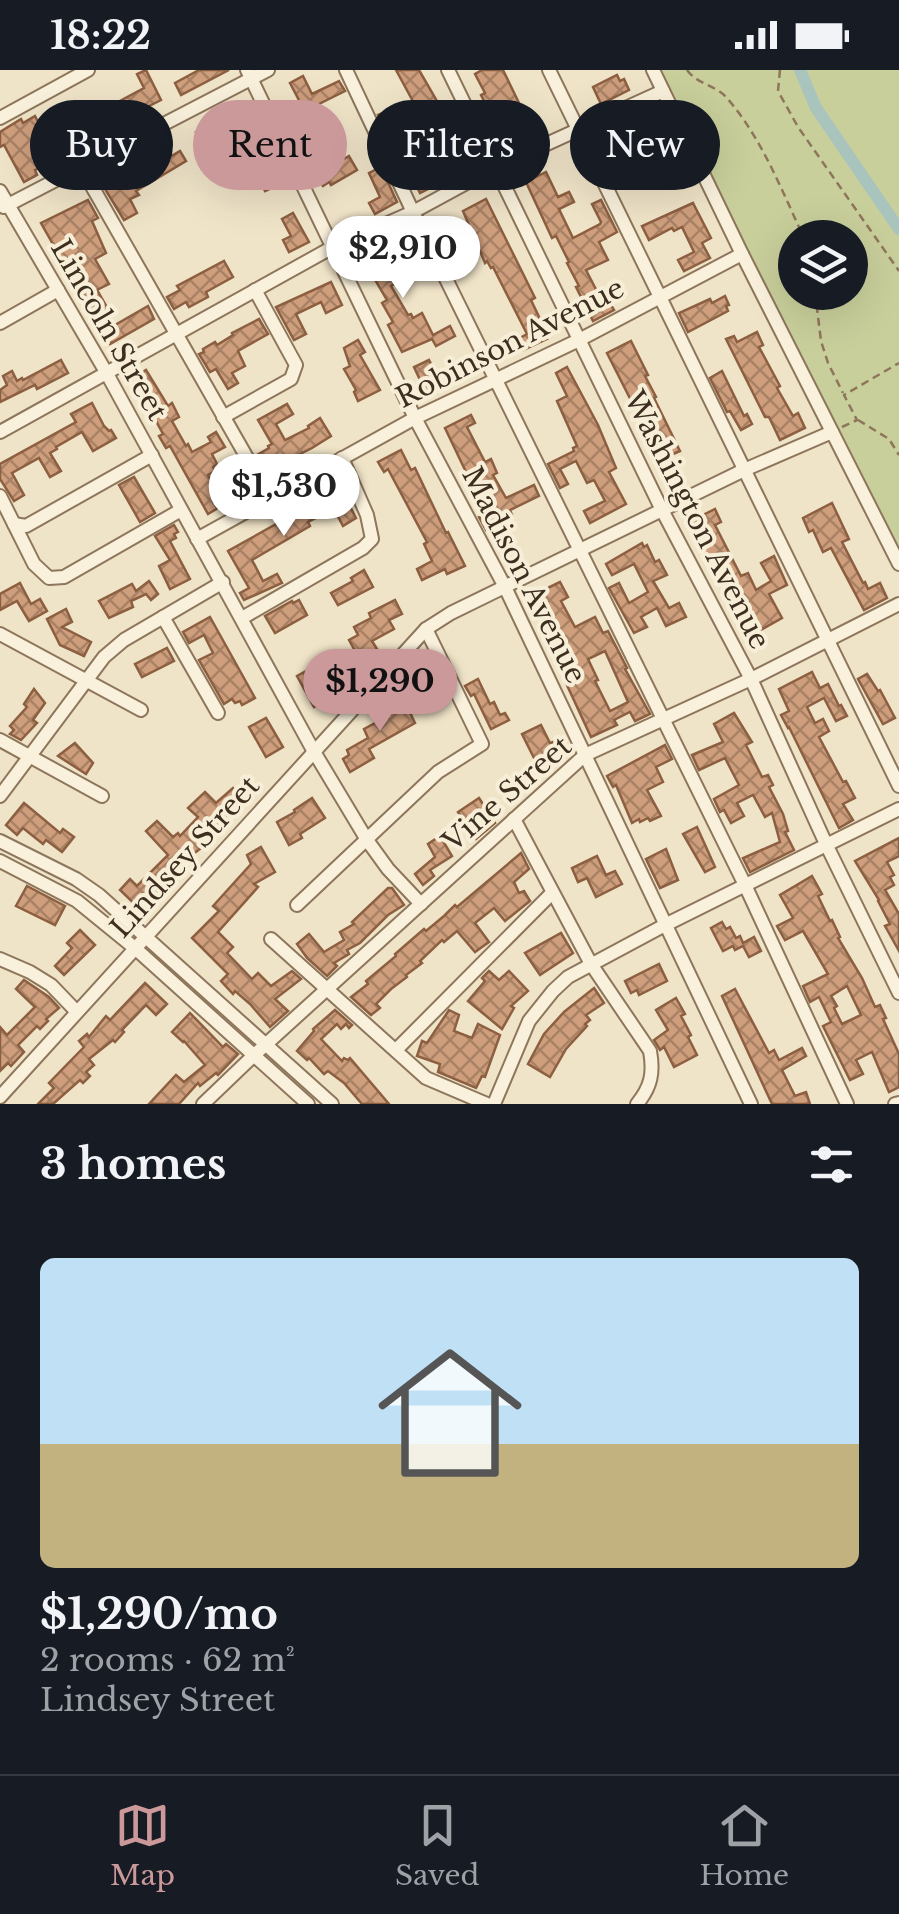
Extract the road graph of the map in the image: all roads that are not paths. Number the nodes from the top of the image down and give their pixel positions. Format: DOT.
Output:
graph roads {
  1 [pos="88,70"];
  2 [pos="268,70"];
  3 [pos="346,70"];
  4 [pos="448,70"];
  5 [pos="549,70"];
  6 [pos="652,70"];
  7 [pos="249,74"];
  8 [pos="663,91"];
  9 [pos="462,100"];
  10 [pos="643,100"];
  11 [pos="570,113"];
  12 [pos="173,116"];
  13 [pos="0,118"];
  14 [pos="37,190"];
  15 [pos="94,190"];
  16 [pos="454,190"];
  17 [pos="505,190"];
  18 [pos="608,190"];
  19 [pos="0,191"];
  20 [pos="4,207"];
  21 [pos="413,212"];
  22 [pos="333,248"];
  23 [pos="742,254"];
  24 [pos="58,290"];
  25 [pos="255,290"];
  26 [pos="660,296"];
  27 [pos="0,323"];
  28 [pos="175,335"];
  29 [pos="579,340"];
  30 [pos="106,372"];
  31 [pos="496,379"];
  32 [pos="222,417"];
  33 [pos="415,418"];
  34 [pos="0,432"];
  35 [pos="832,432"];
  36 [pos="152,455"];
  37 [pos="342,458"];
  38 [pos="744,470"];
  39 [pos="0,496"];
  40 [pos="270,498"];
  41 [pos="181,510"];
  42 [pos="662,510"];
  43 [pos="14,524"];
  44 [pos="197,539"];
  45 [pos="580,551"];
  46 [pos="899,564"];
  47 [pos="223,582"];
  48 [pos="505,587"];
  49 [pos="899,604"];
  50 [pos="163,617"];
  51 [pos="242,618"];
  52 [pos="426,629"];
  53 [pos="0,634"];
  54 [pos="828,640"];
  55 [pos="751,679"];
  56 [pos="87,680"];
  57 [pos="141,710"];
  58 [pos="218,713"];
  59 [pos="662,721"];
  60 [pos="0,740"];
  61 [pos="313,750"];
  62 [pos="30,755"];
  63 [pos="585,756"];
  64 [pos="899,786"];
  65 [pos="0,796"];
  66 [pos="102,796"];
  67 [pos="899,809"];
  68 [pos="514,820"];
  69 [pos="367,840"];
  70 [pos="0,842"];
  71 [pos="826,844"];
  72 [pos="0,861"];
  73 [pos="745,885"];
  74 [pos="552,892"];
  75 [pos="421,904"];
  76 [pos="298,905"];
  77 [pos="665,925"];
  78 [pos="146,938"];
  79 [pos="272,939"];
  80 [pos="136,949"];
  81 [pos="0,959"];
  82 [pos="591,964"];
  83 [pos="328,988"];
  84 [pos="899,993"];
  85 [pos="77,1012"];
  86 [pos="266,1044"];
  87 [pos="396,1050"];
  88 [pos="253,1056"];
  89 [pos="0,1097"];
  90 [pos="207,1101"];
  91 [pos="331,1102"];
  92 [pos="227,1104"];
  93 [pos="308,1104"];
  94 [pos="490,1104"];
  95 [pos="638,1104"];
  96 [pos="750,1104"];
  97 [pos="847,1104"];
  1 -- 13 [label="street"];
  2 -- 7 [label="street"];
  3 -- 21 [label="street"];
  4 -- 9 [label="street, Washington Avenue"];
  5 -- 11 [label="street"];
  6 -- 8 [label="street"];
  7 -- 12 [label="street"];
  7 -- 22 [label="street, Madison Avenue"];
  8 -- 10 [label="street"];
  8 -- 23 [label="street"];
  14 -- 20 [label="street"];
  15 -- 28 [label="street"];
  16 -- 21 [label="street"];
  17 -- 29 [label="street, Washington Avenue"];
  18 -- 26 [label="street"];
  19 -- 20 [label="street, Lincoln Street"];
  20 -- 24 [label="street, Lincoln Street"];
  21 -- 22 [label="street"];
  21 -- 31 [label="street"];
  22 -- 25 [label="street"];
  22 -- 33 [label="street, Madison Avenue"];
  23 -- 26 [label="street, Robinson Avenue"];
  23 -- 35 [label="street"];
  24 -- 27 [label="street"];
  24 -- 30 [label="street, Lincoln Street"];
  25 -- 28 [label="street"];
  25 -- 32 [label="street"];
  26 -- 29 [label="street, Robinson Avenue"];
  26 -- 38 [label="street"];
  28 -- 30 [label="street"];
  28 -- 32 [label="street"];
  29 -- 31 [label="street, Robinson Avenue"];
  29 -- 42 [label="street, Washington Avenue"];
  30 -- 34 [label="street"];
  30 -- 36 [label="street, Lincoln Street"];
  31 -- 33 [label="street, Robinson Avenue"];
  31 -- 45 [label="street"];
  32 -- 40 [label="street"];
  33 -- 37 [label="street, Robinson Avenue"];
  33 -- 48 [label="street, Madison Avenue"];
  35 -- 38 [label="street, Lindsey Street"];
  35 -- 46 [label="street"];
  36 -- 41 [label="street, Lincoln Street"];
  36 -- 43 [label="street"];
  37 -- 40 [label="street, Robinson Avenue"];
  37 -- 51 [label="street"];
  38 -- 42 [label="street, Lindsey Street"];
  38 -- 54 [label="street"];
  39 -- 43 [label="street"];
  40 -- 44 [label="street, Robinson Avenue"];
  41 -- 43 [label="street"];
  41 -- 44 [label="street, Lincoln Street"];
  42 -- 45 [label="street, Lindsey Street"];
  42 -- 55 [label="street, Washington Avenue"];
  44 -- 47 [label="street, Lincoln Street"];
  45 -- 48 [label="street, Lindsey Street"];
  45 -- 59 [label="street"];
  47 -- 50 [label="street"];
  47 -- 51 [label="street, Lincoln Street"];
  48 -- 52 [label="street, Lindsey Street"];
  48 -- 63 [label="street, Madison Avenue"];
  49 -- 54 [label="street, Vine Street"];
  50 -- 56 [label="street"];
  50 -- 58 [label="street"];
  51 -- 61 [label="street, Lincoln Street"];
  52 -- 61 [label="street, Lindsey Street"];
  52 -- 69 [label="street"];
  53 -- 56 [label="street"];
  54 -- 55 [label="street, Vine Street"];
  54 -- 64 [label="street"];
  55 -- 59 [label="street, Vine Street"];
  55 -- 71 [label="street, Washington Avenue"];
  56 -- 57 [label="street"];
  56 -- 62 [label="street"];
  59 -- 63 [label="street, Vine Street"];
  59 -- 73 [label="street"];
  60 -- 62 [label="street"];
  61 -- 69 [label="street, Lincoln Street"];
  61 -- 78 [label="street, Lindsey Street"];
  62 -- 65 [label="street"];
  62 -- 66 [label="street"];
  63 -- 68 [label="street, Vine Street"];
  63 -- 77 [label="street, Madison Avenue"];
  67 -- 71 [label="street"];
  68 -- 74 [label="street"];
  68 -- 75 [label="street, Vine Street"];
  69 -- 75 [label="street, Lincoln Street"];
  69 -- 76 [label="street"];
  70 -- 78 [label="street"];
  71 -- 73 [label="street"];
  71 -- 84 [label="street, Washington Avenue"];
  72 -- 80 [label="street"];
  73 -- 77 [label="street"];
  73 -- 97 [label="street"];
  74 -- 82 [label="street"];
  74 -- 87 [label="street"];
  75 -- 83 [label="street, Vine Street"];
  77 -- 82 [label="street"];
  77 -- 96 [label="street, Madison Avenue"];
  78 -- 80 [label="street, Lindsey Street"];
  78 -- 86 [label="street"];
  79 -- 83 [label="street"];
  80 -- 85 [label="street, Lindsey Street"];
  80 -- 88 [label="street"];
  81 -- 85 [label="street"];
  82 -- 94 [label="street"];
  82 -- 95 [label="street"];
  83 -- 86 [label="street, Vine Street"];
  83 -- 87 [label="street"];
  85 -- 89 [label="street, Lindsey Street"];
  86 -- 88 [label="street, Vine Street"];
  86 -- 91 [label="street"];
  87 -- 94 [label="street"];
  88 -- 90 [label="street, Vine Street"];
  88 -- 93 [label="street"];
  90 -- 92 [label="street"];
}
